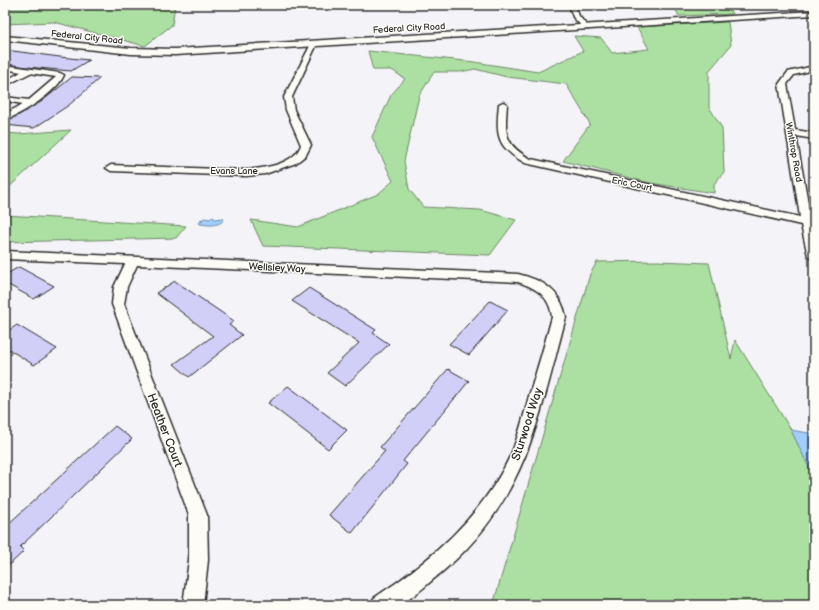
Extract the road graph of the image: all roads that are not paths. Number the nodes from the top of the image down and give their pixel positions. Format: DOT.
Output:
graph roads {
  1 [pos="572,5"];
  2 [pos="814,13"];
  3 [pos="586,28"];
  4 [pos="5,38"];
  5 [pos="314,44"];
  6 [pos="5,67"];
  7 [pos="814,68"];
  8 [pos="29,70"];
  9 [pos="5,84"];
  10 [pos="5,99"];
  11 [pos="31,103"];
  12 [pos="503,104"];
  13 [pos="5,117"];
  14 [pos="791,132"];
  15 [pos="814,136"];
  16 [pos="111,168"];
  17 [pos="810,223"];
  18 [pos="5,255"];
  19 [pos="814,256"];
  20 [pos="134,260"];
  21 [pos="547,290"];
  22 [pos="193,605"];
  23 [pos="381,605"];
  1 -- 3 [label="street"];
  2 -- 3 [label="street, Federal City Road"];
  3 -- 5 [label="street, Federal City Road"];
  4 -- 5 [label="street, Federal City Road"];
  5 -- 16 [label="street, Evans Lane"];
  6 -- 8 [label="street"];
  7 -- 14 [label="street, Winthrop Road"];
  8 -- 9 [label="street"];
  8 -- 11 [label="street"];
  10 -- 11 [label="street"];
  11 -- 13 [label="street"];
  12 -- 17 [label="street, Eric Court"];
  14 -- 15 [label="street"];
  14 -- 17 [label="street, Winthrop Road"];
  17 -- 19 [label="street, Winthrop Road"];
  18 -- 20 [label="street, Wellsley Way"];
  20 -- 21 [label="street, Wellsley Way"];
  20 -- 22 [label="street, Heather Court"];
  21 -- 23 [label="street, Sturwood Way"];
}
